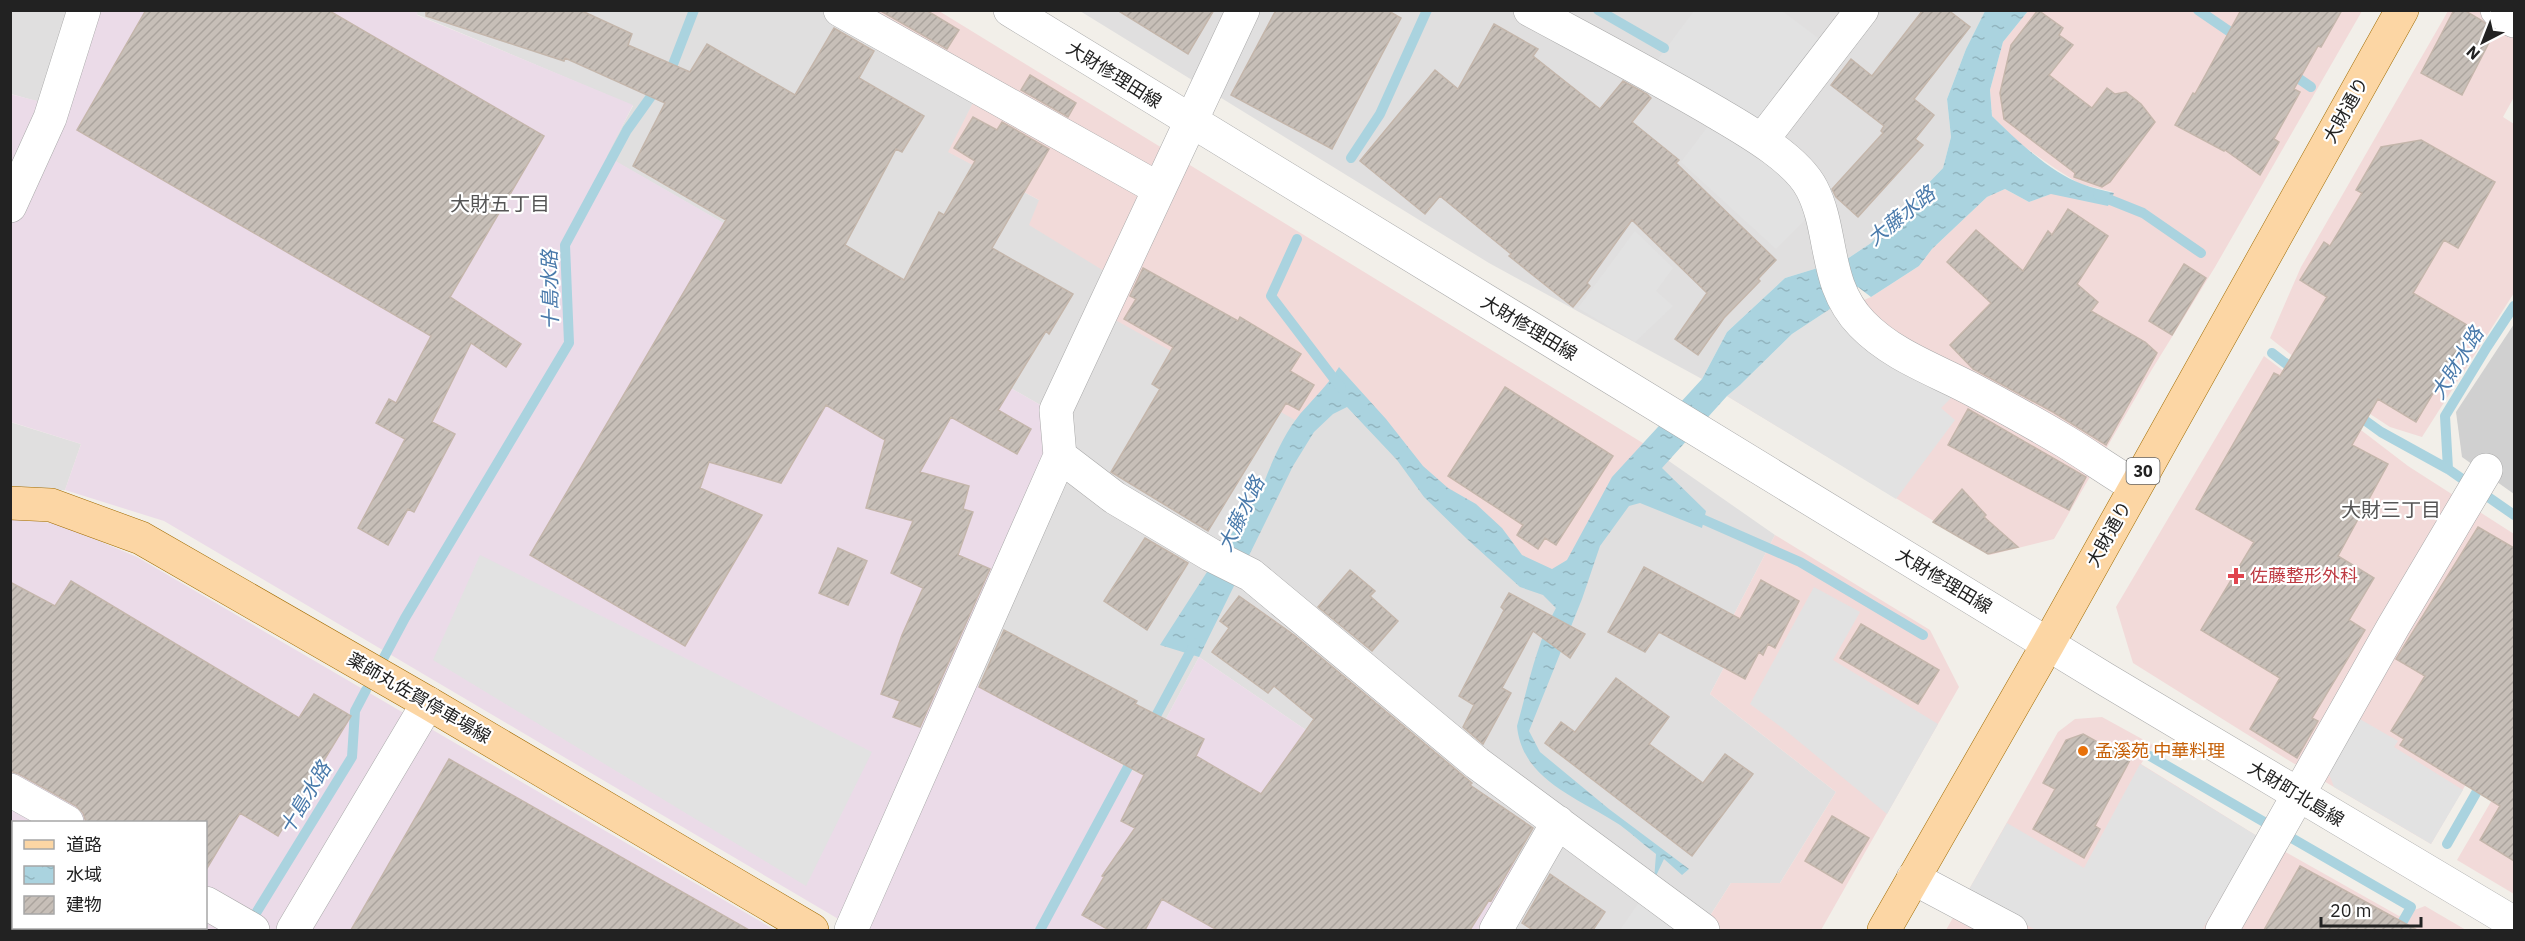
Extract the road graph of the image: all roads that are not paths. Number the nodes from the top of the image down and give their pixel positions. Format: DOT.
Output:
graph roads {
  1 [pos="84,10"];
  2 [pos="840,10"];
  3 [pos="1010,10"];
  4 [pos="1243,10"];
  5 [pos="1530,10"];
  6 [pos="1862,10"];
  7 [pos="2402,10"];
  8 [pos="2498,10"];
  9 [pos="2514,21"];
  10 [pos="1190,122"];
  11 [pos="1762,140"];
  12 [pos="1159,189"];
  13 [pos="10,206"];
  14 [pos="1060,456"];
  15 [pos="2486,470"];
  16 [pos="2135,486"];
  17 [pos="10,503"];
  18 [pos="2048,644"];
  19 [pos="429,703"];
  20 [pos="10,790"];
  21 [pos="2292,805"];
  22 [pos="65,821"];
  23 [pos="1558,822"];
  24 [pos="1913,879"];
  25 [pos="207,904"];
  26 [pos="2514,923"];
  27 [pos="253,930"];
  28 [pos="293,930"];
  29 [pos="812,930"];
  30 [pos="850,930"];
  31 [pos="1496,930"];
  32 [pos="1702,930"];
  33 [pos="1884,930"];
  34 [pos="2011,930"];
  35 [pos="2222,930"];
  1 -- 13 [label="street"];
  2 -- 12 [label="street"];
  3 -- 10 [label="street, 大財修理田線"];
  4 -- 10 [label="street"];
  5 -- 11 [label="street"];
  6 -- 11 [label="street"];
  7 -- 16 [label="main road, 大財通り / 30"];
  8 -- 9 [label="street"];
  10 -- 12 [label="street"];
  10 -- 18 [label="street, 大財修理田線"];
  11 -- 16 [label="street"];
  12 -- 14 [label="street"];
  14 -- 23 [label="street"];
  14 -- 30 [label="street"];
  15 -- 21 [label="street"];
  16 -- 18 [label="main road, 大財通り / 30"];
  17 -- 19 [label="main road, 薬師丸佐賀停車場線"];
  18 -- 21 [label="street, 大財町北島線"];
  18 -- 24 [label="main road, 大財通り / 30"];
  19 -- 28 [label="street"];
  19 -- 29 [label="main road, 薬師丸佐賀停車場線"];
  20 -- 22 [label="street"];
  21 -- 26 [label="street, 大財町北島線"];
  21 -- 35 [label="street"];
  23 -- 31 [label="street"];
  23 -- 32 [label="street"];
  24 -- 33 [label="main road, 大財通り / 30"];
  24 -- 34 [label="street"];
  25 -- 27 [label="street"];
}
